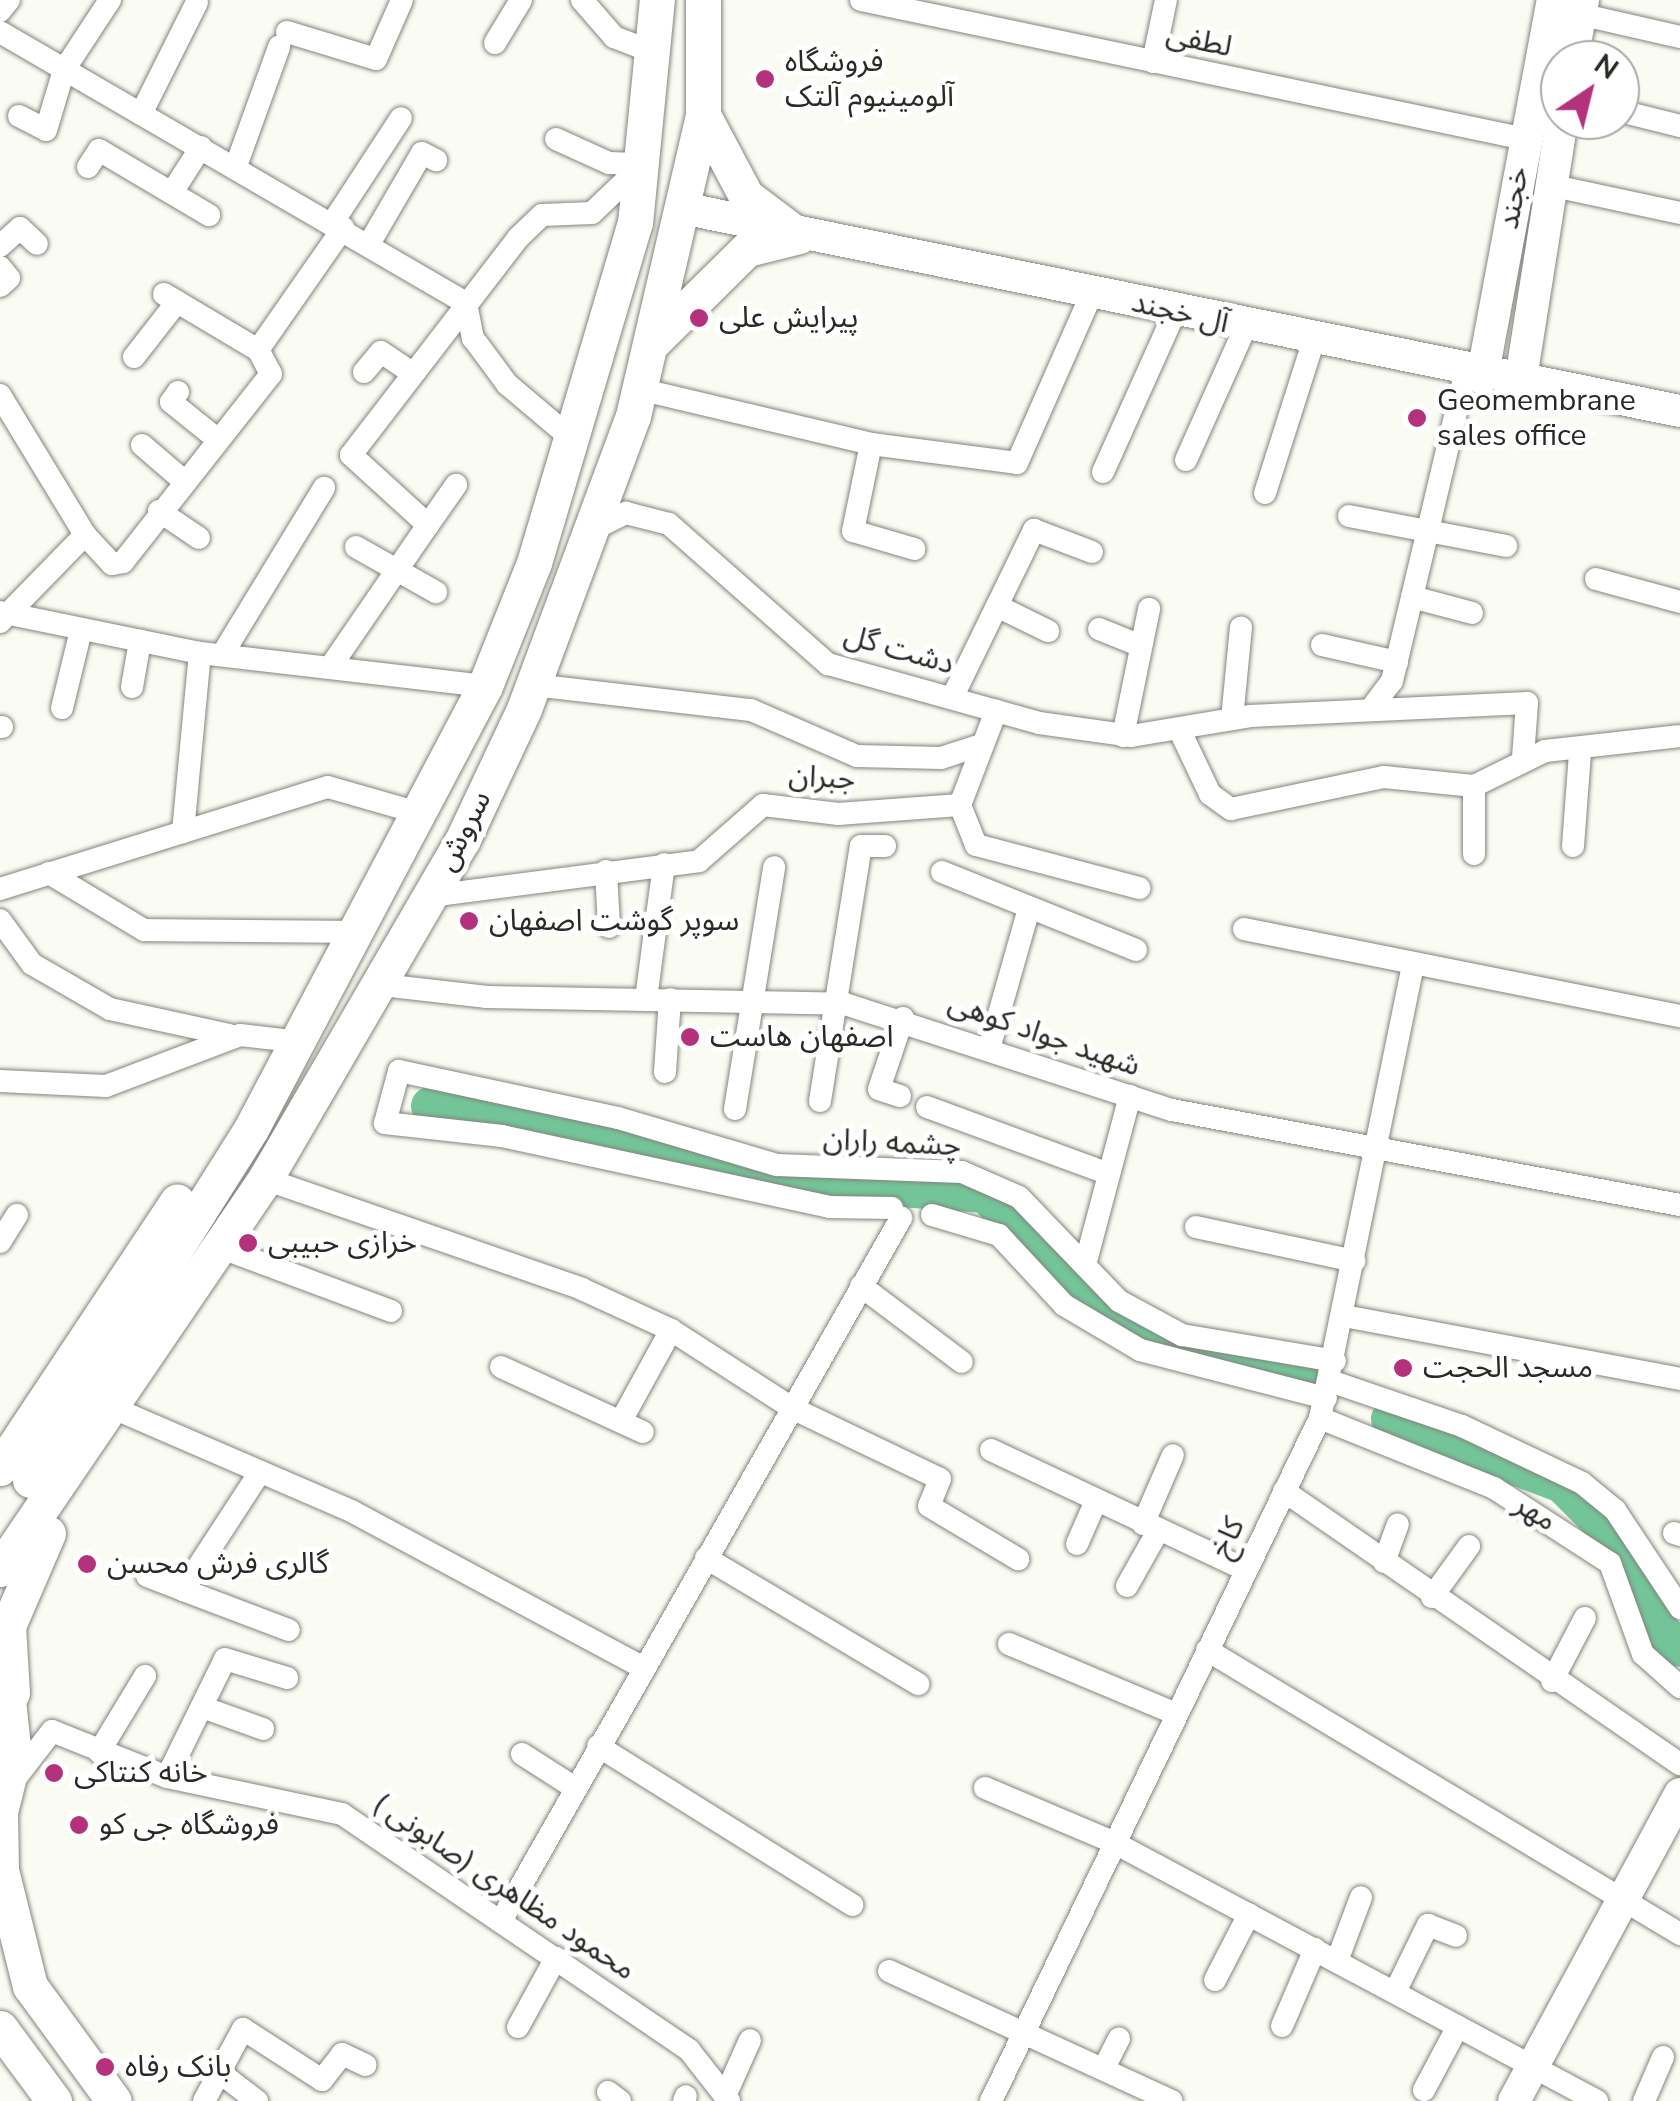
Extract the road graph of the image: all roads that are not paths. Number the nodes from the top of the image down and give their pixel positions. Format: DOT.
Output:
graph roads {
  1 [pos="9,0"];
  2 [pos="110,0"];
  3 [pos="402,0"];
  4 [pos="521,0"];
  5 [pos="582,0"];
  6 [pos="657,0"];
  7 [pos="703,0"];
  8 [pos="861,0"];
  9 [pos="1166,0"];
  10 [pos="197,2"];
  11 [pos="1567,6"];
  12 [pos="0,11"];
  13 [pos="0,32"];
  14 [pos="1680,38"];
  15 [pos="1570,40"];
  16 [pos="495,43"];
  17 [pos="656,53"];
  18 [pos="1153,62"];
  19 [pos="64,70"];
  20 [pos="142,114"];
  21 [pos="703,115"];
  22 [pos="19,116"];
  23 [pos="1640,116"];
  24 [pos="402,118"];
  25 [pos="1680,126"];
  26 [pos="1525,138"];
  27 [pos="556,139"];
  28 [pos="1560,140"];
  29 [pos="201,147"];
  30 [pos="436,160"];
  31 [pos="644,164"];
  32 [pos="236,166"];
  33 [pos="88,167"];
  34 [pos="1554,186"];
  35 [pos="173,191"];
  36 [pos="638,201"];
  37 [pos="682,208"];
  38 [pos="1680,213"];
  39 [pos="209,215"];
  40 [pos="338,225"];
  41 [pos="799,236"];
  42 [pos="37,244"];
  43 [pos="369,244"];
  44 [pos="0,246"];
  45 [pos="0,267"];
  46 [pos="0,286"];
  47 [pos="1092,293"];
  48 [pos="466,304"];
  49 [pos="1175,312"];
  50 [pos="1245,328"];
  51 [pos="1488,338"];
  52 [pos="1313,343"];
  53 [pos="1526,344"];
  54 [pos="650,346"];
  55 [pos="258,350"];
  56 [pos="134,357"];
  57 [pos="364,372"];
  58 [pos="412,373"];
  59 [pos="1474,376"];
  60 [pos="1520,385"];
  61 [pos="640,389"];
  62 [pos="178,392"];
  63 [pos="0,395"];
  64 [pos="1680,411"];
  65 [pos="217,438"];
  66 [pos="572,440"];
  67 [pos="871,444"];
  68 [pos="142,445"];
  69 [pos="1186,460"];
  70 [pos="1103,472"];
  71 [pos="184,481"];
  72 [pos="456,486"];
  73 [pos="324,488"];
  74 [pos="1265,493"];
  75 [pos="159,511"];
  76 [pos="1349,516"];
  77 [pos="428,525"];
  78 [pos="594,528"];
  79 [pos="1428,532"];
  80 [pos="85,535"];
  81 [pos="199,538"];
  82 [pos="1506,546"];
  83 [pos="356,547"];
  84 [pos="914,549"];
  85 [pos="1092,552"];
  86 [pos="401,572"];
  87 [pos="1596,579"];
  88 [pos="436,592"];
  89 [pos="1412,596"];
  90 [pos="1680,602"];
  91 [pos="997,606"];
  92 [pos="1149,609"];
  93 [pos="1472,613"];
  94 [pos="1,616"];
  95 [pos="1241,627"];
  96 [pos="1100,628"];
  97 [pos="81,630"];
  98 [pos="1048,631"];
  99 [pos="140,641"];
  100 [pos="1322,645"];
  101 [pos="1141,646"];
  102 [pos="211,654"];
  103 [pos="1397,662"];
  104 [pos="332,666"];
  105 [pos="534,685"];
  106 [pos="132,686"];
  107 [pos="485,686"];
  108 [pos="953,696"];
  109 [pos="62,708"];
  110 [pos="996,710"];
  111 [pos="1370,710"];
  112 [pos="1232,720"];
  113 [pos="1180,731"];
  114 [pos="1123,736"];
  115 [pos="1680,736"];
  116 [pos="974,747"];
  117 [pos="1580,752"];
  118 [pos="1523,757"];
  119 [pos="1474,786"];
  120 [pos="960,806"];
  121 [pos="422,814"];
  122 [pos="183,832"];
  123 [pos="884,846"];
  124 [pos="1573,846"];
  125 [pos="1474,854"];
  126 [pos="664,864"];
  127 [pos="774,867"];
  128 [pos="606,871"];
  129 [pos="942,872"];
  130 [pos="49,873"];
  131 [pos="1139,888"];
  132 [pos="0,889"];
  133 [pos="431,896"];
  134 [pos="1028,912"];
  135 [pos="0,920"];
  136 [pos="609,927"];
  137 [pos="1244,929"];
  138 [pos="345,946"];
  139 [pos="1136,950"];
  140 [pos="1413,966"];
  141 [pos="382,984"];
  142 [pos="646,999"];
  143 [pos="670,999"];
  144 [pos="753,1001"];
  145 [pos="836,1004"];
  146 [pos="1680,1016"];
  147 [pos="903,1018"];
  148 [pos="240,1035"];
  149 [pos="283,1040"];
  150 [pos="989,1048"];
  151 [pos="665,1072"];
  152 [pos="0,1082"];
  153 [pos="900,1096"];
  154 [pos="1130,1096"];
  155 [pos="820,1102"];
  156 [pos="927,1108"];
  157 [pos="736,1109"];
  158 [pos="1376,1149"];
  159 [pos="1109,1174"];
  160 [pos="266,1179"];
  161 [pos="1680,1205"];
  162 [pos="932,1215"];
  163 [pos="17,1216"];
  164 [pos="1196,1227"];
  165 [pos="0,1242"];
  166 [pos="227,1250"];
  167 [pos="1354,1261"];
  168 [pos="1085,1265"];
  169 [pos="861,1286"];
  170 [pos="391,1311"];
  171 [pos="1344,1316"];
  172 [pos="671,1330"];
  173 [pos="962,1362"];
  174 [pos="501,1367"];
  175 [pos="1680,1379"];
  176 [pos="1328,1390"];
  177 [pos="792,1408"];
  178 [pos="127,1414"];
  179 [pos="621,1421"];
  180 [pos="643,1432"];
  181 [pos="991,1450"];
  182 [pos="1173,1455"];
  183 [pos="0,1468"];
  184 [pos="260,1472"];
  185 [pos="1284,1491"];
  186 [pos="1095,1502"];
  187 [pos="1398,1524"];
  188 [pos="1151,1527"];
  189 [pos="0,1528"];
  190 [pos="1076,1544"];
  191 [pos="1469,1546"];
  192 [pos="706,1558"];
  193 [pos="1018,1559"];
  194 [pos="1384,1562"];
  195 [pos="1246,1570"];
  196 [pos="148,1576"];
  197 [pos="8,1578"];
  198 [pos="1127,1586"];
  199 [pos="184,1590"];
  200 [pos="1432,1597"];
  201 [pos="1680,1608"];
  202 [pos="1585,1618"];
  203 [pos="290,1630"];
  204 [pos="1010,1644"];
  205 [pos="1206,1650"];
  206 [pos="0,1659"];
  207 [pos="642,1667"];
  208 [pos="144,1676"];
  209 [pos="287,1678"];
  210 [pos="1552,1680"];
  211 [pos="918,1684"];
  212 [pos="1680,1687"];
  213 [pos="12,1694"];
  214 [pos="202,1706"];
  215 [pos="1176,1714"];
  216 [pos="263,1729"];
  217 [pos="598,1746"];
  218 [pos="99,1752"];
  219 [pos="522,1754"];
  220 [pos="1680,1764"];
  221 [pos="167,1777"];
  222 [pos="574,1788"];
  223 [pos="986,1788"];
  224 [pos="1680,1794"];
  225 [pos="4,1803"];
  226 [pos="1113,1842"];
  227 [pos="1361,1896"];
  228 [pos="1625,1901"];
  229 [pos="852,1905"];
  230 [pos="1249,1914"];
  231 [pos="502,1919"];
  232 [pos="1680,1934"];
  233 [pos="1456,1936"];
  234 [pos="1315,1949"];
  235 [pos="0,1955"];
  236 [pos="556,1958"];
  237 [pos="1337,1961"];
  238 [pos="889,1971"];
  239 [pos="1216,1980"];
  240 [pos="30,1986"];
  241 [pos="1394,1992"];
  242 [pos="1282,2026"];
  243 [pos="1458,2026"];
  244 [pos="518,2027"];
  245 [pos="0,2028"];
  246 [pos="1022,2030"];
  247 [pos="1119,2039"];
  248 [pos="750,2040"];
  249 [pos="1663,2056"];
  250 [pos="366,2065"];
  251 [pos="1531,2066"];
  252 [pos="1104,2068"];
  253 [pos="222,2075"];
  254 [pos="1424,2090"];
  255 [pos="727,2099"];
  256 [pos="54,2101"];
  257 [pos="114,2101"];
  258 [pos="204,2101"];
  259 [pos="257,2101"];
  260 [pos="992,2101"];
  261 [pos="1172,2101"];
  262 [pos="1514,2101"];
  263 [pos="1597,2101"];
  264 [pos="1644,2101"];
  1 -- 12 [label="street"];
  2 -- 19 [label="street"];
  3 -- 32 [label="street"];
  4 -- 16 [label="street"];
  5 -- 17 [label="street"];
  6 -- 17 [label="main road, سروش"];
  7 -- 21 [label="main road, سروش"];
  8 -- 18 [label="street, لطفی"];
  9 -- 18 [label="street"];
  10 -- 20 [label="street"];
  11 -- 14 [label="street"];
  11 -- 15 [label="street"];
  11 -- 26 [label="street, خجند"];
  13 -- 19 [label="street"];
  17 -- 31 [label="main road, سروش"];
  18 -- 26 [label="street, لطفی"];
  19 -- 20 [label="street"];
  19 -- 22 [label="street"];
  20 -- 29 [label="street"];
  21 -- 37 [label="main road, سروش"];
  21 -- 41 [label="main road"];
  23 -- 25 [label="street"];
  24 -- 40 [label="street"];
  26 -- 51 [label="street, خجند"];
  27 -- 31 [label="street"];
  28 -- 34 [label="street, خجند"];
  29 -- 32 [label="street"];
  29 -- 35 [label="street"];
  30 -- 43 [label="street"];
  31 -- 36 [label="main road, سروش"];
  31 -- 48 [label="street"];
  32 -- 40 [label="street"];
  33 -- 35 [label="street"];
  34 -- 38 [label="street"];
  34 -- 53 [label="street, خجند"];
  35 -- 39 [label="street"];
  36 -- 37 [label="main road"];
  36 -- 66 [label="main road, سروش"];
  37 -- 41 [label="street, آل خجند"];
  37 -- 54 [label="main road, سروش"];
  40 -- 43 [label="street"];
  40 -- 55 [label="street"];
  41 -- 47 [label="street, آل خجند"];
  41 -- 54 [label="main road"];
  42 -- 44 [label="street"];
  43 -- 48 [label="street"];
  45 -- 46 [label="street"];
  47 -- 49 [label="street, آل خجند"];
  47 -- 67 [label="street"];
  48 -- 58 [label="street"];
  48 -- 66 [label="street"];
  49 -- 50 [label="street, آل خجند"];
  49 -- 70 [label="street"];
  50 -- 52 [label="street, آل خجند"];
  50 -- 69 [label="street"];
  51 -- 53 [label="street"];
  51 -- 59 [label="street, خجند"];
  52 -- 59 [label="street, آل خجند"];
  52 -- 74 [label="street"];
  53 -- 60 [label="street, خجند"];
  54 -- 61 [label="main road, سروش"];
  55 -- 56 [label="street"];
  55 -- 65 [label="street"];
  57 -- 58 [label="street"];
  58 -- 77 [label="street"];
  59 -- 60 [label="street, آل خجند"];
  59 -- 79 [label="street"];
  60 -- 64 [label="street, آل خجند"];
  61 -- 67 [label="street"];
  61 -- 78 [label="main road, سروش"];
  62 -- 65 [label="street"];
  63 -- 80 [label="street"];
  65 -- 71 [label="street"];
  66 -- 107 [label="main road, سروش"];
  67 -- 84 [label="street"];
  68 -- 71 [label="street"];
  71 -- 75 [label="street"];
  72 -- 77 [label="street"];
  73 -- 102 [label="street"];
  75 -- 80 [label="street"];
  75 -- 81 [label="street"];
  76 -- 79 [label="street"];
  77 -- 86 [label="street"];
  78 -- 105 [label="main road, سروش"];
  78 -- 108 [label="street, دشت گل"];
  79 -- 82 [label="street"];
  79 -- 89 [label="street"];
  80 -- 94 [label="street"];
  83 -- 86 [label="street"];
  85 -- 91 [label="street"];
  86 -- 88 [label="street"];
  86 -- 104 [label="street"];
  87 -- 90 [label="street"];
  89 -- 93 [label="street"];
  89 -- 103 [label="street"];
  91 -- 98 [label="street"];
  91 -- 108 [label="street"];
  92 -- 101 [label="street"];
  94 -- 97 [label="street"];
  95 -- 112 [label="street"];
  96 -- 101 [label="street"];
  97 -- 99 [label="street"];
  97 -- 109 [label="street"];
  99 -- 102 [label="street"];
  99 -- 106 [label="street"];
  100 -- 103 [label="street"];
  101 -- 114 [label="street"];
  102 -- 104 [label="street"];
  102 -- 122 [label="street"];
  103 -- 111 [label="street"];
  104 -- 107 [label="street"];
  105 -- 116 [label="street"];
  105 -- 133 [label="main road, سروش"];
  107 -- 121 [label="main road, سروش"];
  108 -- 110 [label="street, دشت گل"];
  110 -- 114 [label="street, دشت گل"];
  110 -- 116 [label="street"];
  111 -- 112 [label="street, دشت گل"];
  111 -- 118 [label="street, دشت گل"];
  112 -- 113 [label="street, دشت گل"];
  113 -- 114 [label="street, دشت گل"];
  113 -- 119 [label="street"];
  115 -- 117 [label="street"];
  116 -- 120 [label="street"];
  117 -- 118 [label="street"];
  117 -- 124 [label="street"];
  118 -- 119 [label="street"];
  119 -- 125 [label="street"];
  120 -- 126 [label="street, جبران"];
  120 -- 131 [label="street"];
  121 -- 122 [label="street"];
  121 -- 138 [label="main road, سروش"];
  122 -- 130 [label="street"];
  123 -- 145 [label="street"];
  126 -- 128 [label="street, جبران"];
  126 -- 142 [label="street"];
  127 -- 144 [label="street"];
  128 -- 133 [label="street, جبران"];
  128 -- 136 [label="street"];
  129 -- 134 [label="street"];
  130 -- 132 [label="street"];
  130 -- 138 [label="street"];
  133 -- 141 [label="main road, سروش"];
  134 -- 139 [label="street"];
  134 -- 150 [label="street"];
  135 -- 148 [label="street"];
  137 -- 140 [label="street"];
  138 -- 149 [label="main road"];
  138 -- 189 [label="main road, سروش"];
  140 -- 146 [label="street"];
  140 -- 158 [label="street, کاخ"];
  141 -- 142 [label="street, شهید جواد کوهی"];
  141 -- 160 [label="main road, سروش"];
  142 -- 143 [label="street, شهید جواد کوهی"];
  143 -- 144 [label="street, شهید جواد کوهی"];
  143 -- 151 [label="street"];
  144 -- 145 [label="street, شهید جواد کوهی"];
  144 -- 157 [label="street"];
  145 -- 147 [label="street, شهید جواد کوهی"];
  145 -- 155 [label="street"];
  147 -- 150 [label="street, شهید جواد کوهی"];
  147 -- 153 [label="street"];
  148 -- 149 [label="street"];
  148 -- 152 [label="street"];
  149 -- 183 [label="main road"];
  150 -- 154 [label="street, شهید جواد کوهی"];
  154 -- 158 [label="street, شهید جواد کوهی"];
  154 -- 159 [label="street"];
  156 -- 159 [label="street"];
  158 -- 161 [label="street, شهید جواد کوهی"];
  158 -- 167 [label="street, کاخ"];
  159 -- 168 [label="street"];
  160 -- 166 [label="main road"];
  160 -- 172 [label="street"];
  160 -- 197 [label="main road, سروش"];
  162 -- 176 [label="street"];
  163 -- 165 [label="street"];
  164 -- 167 [label="street"];
  166 -- 170 [label="street"];
  166 -- 178 [label="main road"];
  167 -- 171 [label="street, کاخ"];
  168 -- 169 [label="street, چشمه راران"];
  168 -- 176 [label="street, چشمه راران"];
  169 -- 173 [label="street"];
  169 -- 177 [label="street"];
  171 -- 175 [label="street"];
  171 -- 176 [label="street, کاخ"];
  172 -- 177 [label="street"];
  172 -- 179 [label="street"];
  174 -- 179 [label="street"];
  176 -- 185 [label="street, کاخ"];
  176 -- 201 [label="street"];
  176 -- 212 [label="street, مهر"];
  177 -- 192 [label="street"];
  177 -- 193 [label="street"];
  178 -- 184 [label="street"];
  178 -- 197 [label="main road"];
  179 -- 180 [label="street"];
  181 -- 186 [label="street"];
  182 -- 188 [label="street"];
  184 -- 199 [label="street"];
  184 -- 207 [label="street"];
  185 -- 194 [label="street"];
  185 -- 195 [label="street, کاخ"];
  186 -- 188 [label="street"];
  186 -- 190 [label="street"];
  187 -- 194 [label="street"];
  188 -- 195 [label="street"];
  188 -- 198 [label="street"];
  191 -- 200 [label="street"];
  192 -- 207 [label="street"];
  192 -- 211 [label="street"];
  194 -- 200 [label="street"];
  195 -- 205 [label="street, کاخ"];
  196 -- 199 [label="street"];
  197 -- 213 [label="main road"];
  199 -- 203 [label="street"];
  200 -- 210 [label="street"];
  202 -- 210 [label="street"];
  204 -- 215 [label="street"];
  205 -- 215 [label="street, کاخ"];
  205 -- 228 [label="street"];
  206 -- 213 [label="main road"];
  207 -- 217 [label="street"];
  208 -- 218 [label="street"];
  209 -- 214 [label="street"];
  210 -- 220 [label="street"];
  213 -- 225 [label="main road"];
  214 -- 216 [label="street"];
  214 -- 221 [label="street"];
  215 -- 226 [label="street, کاخ"];
  217 -- 222 [label="street"];
  217 -- 229 [label="street"];
  218 -- 221 [label="street, محمود مظاهری (صابونی )"];
  218 -- 225 [label="street, محمود مظاهری (صابونی )"];
  219 -- 222 [label="street"];
  221 -- 231 [label="street, محمود مظاهری (صابونی )"];
  222 -- 231 [label="street"];
  223 -- 226 [label="street"];
  224 -- 228 [label="street"];
  225 -- 240 [label="main road"];
  226 -- 230 [label="street"];
  226 -- 246 [label="street, کاخ"];
  227 -- 237 [label="street"];
  228 -- 232 [label="street"];
  228 -- 251 [label="street"];
  230 -- 234 [label="street"];
  230 -- 239 [label="street"];
  231 -- 236 [label="street, محمود مظاهری (صابونی )"];
  233 -- 241 [label="street"];
  234 -- 237 [label="street"];
  234 -- 242 [label="street"];
  235 -- 240 [label="main road"];
  236 -- 244 [label="street"];
  236 -- 255 [label="street, محمود مظاهری (صابونی )"];
  237 -- 241 [label="street"];
  238 -- 246 [label="street"];
  240 -- 257 [label="main road"];
  241 -- 243 [label="street"];
  243 -- 251 [label="street"];
  243 -- 254 [label="street"];
  245 -- 256 [label="main road"];
  246 -- 252 [label="street"];
  246 -- 260 [label="street, کاخ"];
  247 -- 252 [label="street"];
  248 -- 255 [label="street"];
  249 -- 264 [label="street"];
  250 -- 253 [label="street"];
  251 -- 262 [label="street"];
  251 -- 263 [label="street"];
  252 -- 261 [label="street"];
  253 -- 258 [label="street"];
  253 -- 259 [label="street"];
}
